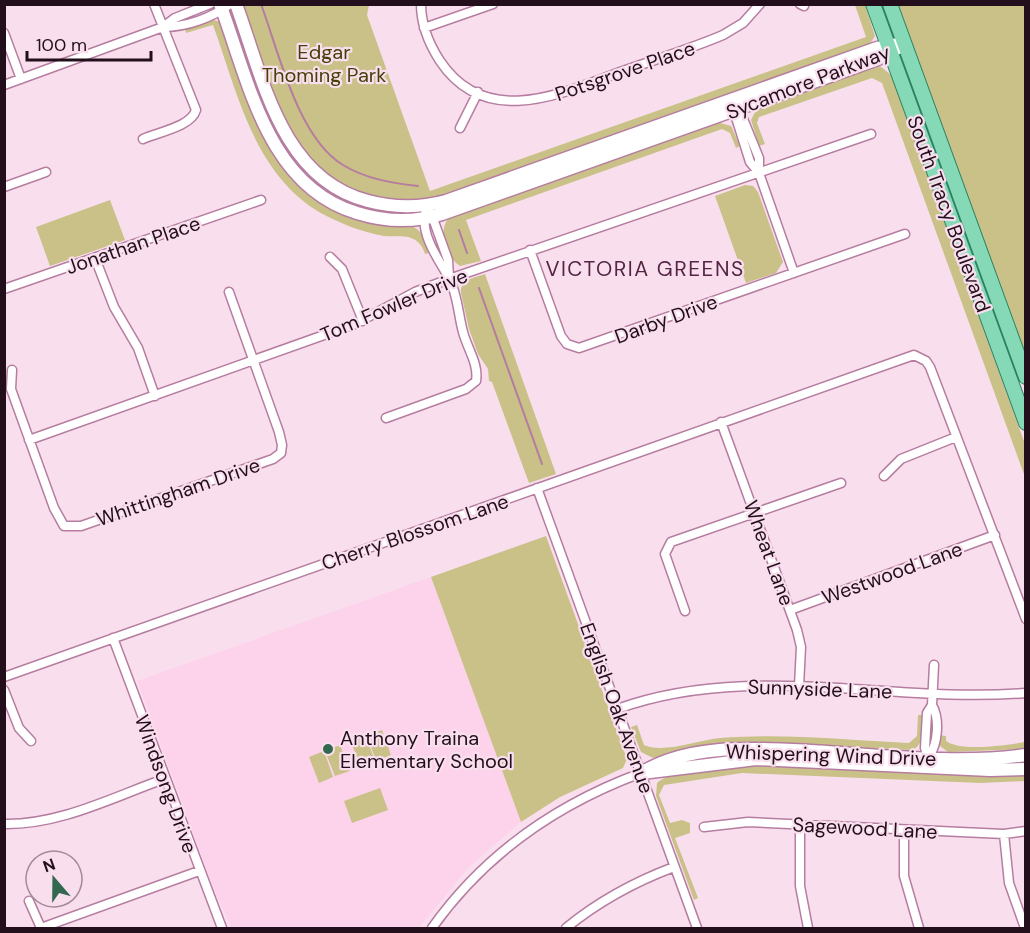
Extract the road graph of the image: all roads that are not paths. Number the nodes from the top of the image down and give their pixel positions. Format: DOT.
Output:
graph roads {
  1 [pos="154,4"];
  2 [pos="210,4"];
  3 [pos="236,4"];
  4 [pos="421,4"];
  5 [pos="493,4"];
  6 [pos="760,4"];
  7 [pos="873,4"];
  8 [pos="890,4"];
  9 [pos="224,6"];
  10 [pos="163,27"];
  11 [pos="424,28"];
  12 [pos="4,33"];
  13 [pos="904,44"];
  14 [pos="890,49"];
  15 [pos="21,79"];
  16 [pos="4,85"];
  17 [pos="478,92"];
  18 [pos="736,106"];
  19 [pos="460,128"];
  20 [pos="871,134"];
  21 [pos="143,139"];
  22 [pos="46,172"];
  23 [pos="759,173"];
  24 [pos="4,187"];
  25 [pos="261,200"];
  26 [pos="428,213"];
  27 [pos="905,234"];
  28 [pos="530,250"];
  29 [pos="330,257"];
  30 [pos="95,258"];
  31 [pos="794,273"];
  32 [pos="449,279"];
  33 [pos="4,289"];
  34 [pos="229,292"];
  35 [pos="363,321"];
  36 [pos="253,361"];
  37 [pos="12,370"];
  38 [pos="1026,377"];
  39 [pos="155,396"];
  40 [pos="386,418"];
  41 [pos="721,422"];
  42 [pos="1026,423"];
  43 [pos="956,437"];
  44 [pos="29,440"];
  45 [pos="884,476"];
  46 [pos="842,483"];
  47 [pos="537,488"];
  48 [pos="755,514"];
  49 [pos="995,535"];
  50 [pos="790,610"];
  51 [pos="685,611"];
  52 [pos="1026,619"];
  53 [pos="112,638"];
  54 [pos="934,665"];
  55 [pos="4,676"];
  56 [pos="799,686"];
  57 [pos="4,690"];
  58 [pos="933,692"];
  59 [pos="1026,693"];
  60 [pos="617,709"];
  61 [pos="31,741"];
  62 [pos="1026,755"];
  63 [pos="929,762"];
  64 [pos="1026,769"];
  65 [pos="641,773"];
  66 [pos="164,779"];
  67 [pos="4,824"];
  68 [pos="800,824"];
  69 [pos="704,827"];
  70 [pos="904,830"];
  71 [pos="1026,831"];
  72 [pos="1004,834"];
  73 [pos="674,867"];
  74 [pos="199,871"];
  75 [pos="32,909"];
  76 [pos="570,927"];
  77 [pos="41,928"];
  78 [pos="222,928"];
  79 [pos="432,928"];
  80 [pos="697,928"];
  81 [pos="808,928"];
  82 [pos="919,928"];
  83 [pos="1025,928"];
  1 -- 10 [label="street"];
  2 -- 10 [label="street"];
  3 -- 26 [label="main road, Sycamore Parkway"];
  4 -- 11 [label="street, Potsgrove Place"];
  5 -- 11 [label="street"];
  6 -- 17 [label="street, Potsgrove Place"];
  7 -- 14 [label="main road, South Tracy Boulevard"];
  8 -- 13 [label="main road, South Tracy Boulevard"];
  9 -- 10 [label="street"];
  9 -- 26 [label="main road, Sycamore Parkway"];
  10 -- 15 [label="street"];
  10 -- 21 [label="street"];
  11 -- 17 [label="street, Potsgrove Place"];
  12 -- 15 [label="street"];
  13 -- 14 [label="main road, Sycamore Parkway"];
  13 -- 38 [label="main road, South Tracy Boulevard"];
  14 -- 18 [label="main road, Sycamore Parkway"];
  14 -- 42 [label="main road, South Tracy Boulevard"];
  15 -- 16 [label="street"];
  17 -- 19 [label="street"];
  18 -- 23 [label="street"];
  18 -- 26 [label="main road, Sycamore Parkway"];
  20 -- 23 [label="street, Tom Fowler Drive"];
  22 -- 24 [label="street"];
  23 -- 28 [label="street, Tom Fowler Drive"];
  23 -- 31 [label="street"];
  25 -- 30 [label="street, Jonathan Place"];
  26 -- 32 [label="street"];
  27 -- 31 [label="street, Darby Drive"];
  28 -- 31 [label="street, Darby Drive"];
  28 -- 32 [label="street, Tom Fowler Drive"];
  29 -- 35 [label="street"];
  30 -- 33 [label="street, Jonathan Place"];
  30 -- 39 [label="street"];
  32 -- 35 [label="street, Tom Fowler Drive"];
  32 -- 40 [label="street"];
  34 -- 36 [label="street"];
  35 -- 36 [label="street, Tom Fowler Drive"];
  36 -- 39 [label="street, Tom Fowler Drive"];
  36 -- 44 [label="street, Whittingham Drive"];
  37 -- 44 [label="street"];
  39 -- 44 [label="street, Tom Fowler Drive"];
  41 -- 43 [label="street, Cherry Blossom Lane"];
  41 -- 47 [label="street, Cherry Blossom Lane"];
  41 -- 48 [label="street, Wheat Lane"];
  43 -- 45 [label="street"];
  43 -- 49 [label="street, Cherry Blossom Lane"];
  46 -- 48 [label="street"];
  47 -- 53 [label="street, Cherry Blossom Lane"];
  47 -- 60 [label="street, English Oak Avenue"];
  48 -- 50 [label="street, Wheat Lane"];
  48 -- 51 [label="street"];
  49 -- 50 [label="street, Westwood Lane"];
  49 -- 52 [label="street"];
  50 -- 56 [label="street, Wheat Lane"];
  53 -- 55 [label="street, Cherry Blossom Lane"];
  53 -- 66 [label="street, Windsong Drive"];
  54 -- 58 [label="street"];
  56 -- 58 [label="street, Sunnyside Lane"];
  56 -- 60 [label="street, Sunnyside Lane"];
  57 -- 61 [label="street"];
  58 -- 59 [label="street, Sunnyside Lane"];
  58 -- 63 [label="street"];
  60 -- 65 [label="street, English Oak Avenue"];
  62 -- 63 [label="main road, Whispering Wind Drive"];
  63 -- 64 [label="main road, Whispering Wind Drive"];
  63 -- 65 [label="main road, Whispering Wind Drive"];
  65 -- 73 [label="street, English Oak Avenue"];
  65 -- 79 [label="street, Whispering Wind Drive"];
  66 -- 67 [label="street"];
  66 -- 74 [label="street, Windsong Drive"];
  68 -- 69 [label="street, Sagewood Lane"];
  68 -- 70 [label="street, Sagewood Lane"];
  68 -- 81 [label="street"];
  70 -- 72 [label="street, Sagewood Lane"];
  70 -- 82 [label="street"];
  71 -- 72 [label="street, Sagewood Lane"];
  72 -- 83 [label="street"];
  73 -- 76 [label="street"];
  73 -- 80 [label="street, English Oak Avenue"];
  74 -- 77 [label="street"];
  74 -- 78 [label="street, Windsong Drive"];
  75 -- 77 [label="street"];
}
